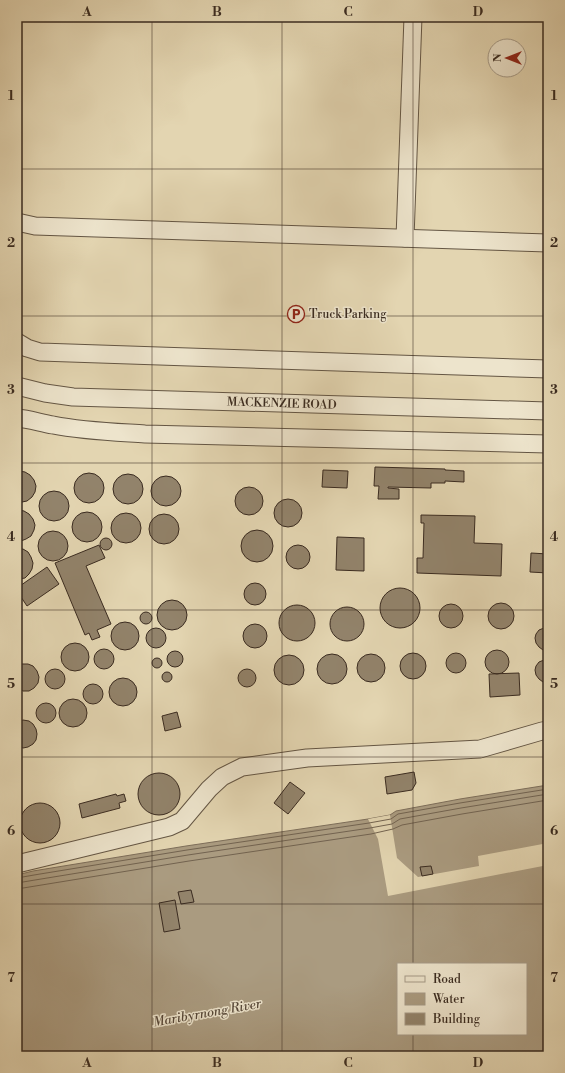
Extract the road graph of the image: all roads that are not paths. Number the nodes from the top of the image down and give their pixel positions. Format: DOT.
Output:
graph roads {
  1 [pos="413,17"];
  2 [pos="17,222"];
  3 [pos="405,238"];
  4 [pos="548,243"];
  5 [pos="17,342"];
  6 [pos="548,369"];
  7 [pos="17,386"];
  8 [pos="548,411"];
  9 [pos="17,418"];
  10 [pos="548,444"];
  11 [pos="548,730"];
  12 [pos="17,864"];
  1 -- 3 [label="lane"];
  2 -- 3 [label="lane"];
  3 -- 4 [label="lane"];
  5 -- 6 [label="lane"];
  7 -- 8 [label="lane, MACKENZIE ROAD"];
  9 -- 10 [label="lane"];
  11 -- 12 [label="lane"];
}
